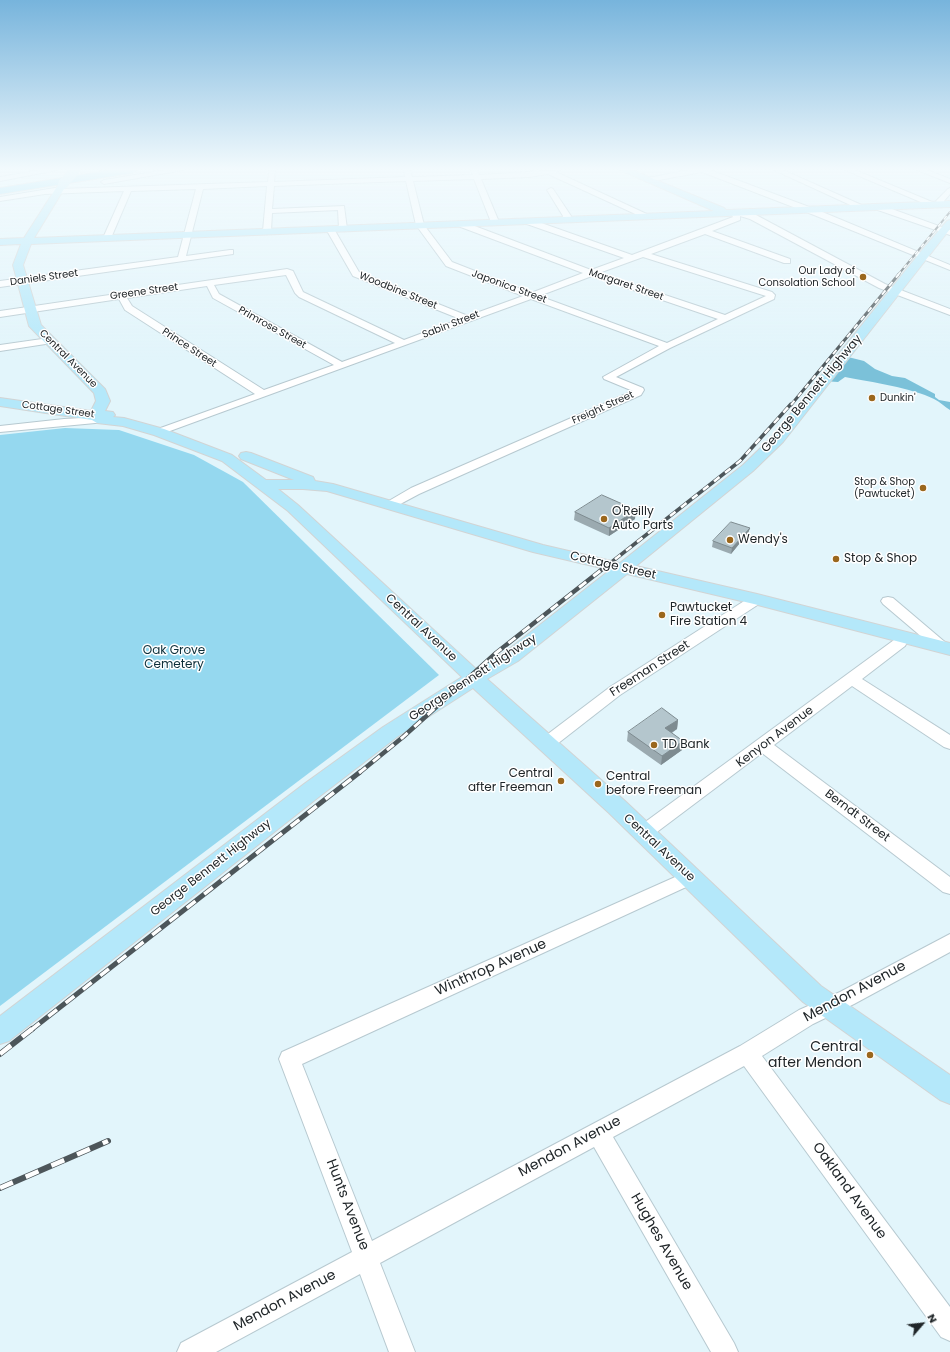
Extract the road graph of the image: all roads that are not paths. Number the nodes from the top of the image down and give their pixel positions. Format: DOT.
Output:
graph roads {
  1 [pos="33,233"];
  2 [pos="109,233"];
  3 [pos="238,233"];
  4 [pos="332,233"];
  5 [pos="426,233"];
  6 [pos="484,233"];
  7 [pos="561,233"];
  8 [pos="697,233"];
  9 [pos="713,233"];
  10 [pos="783,233"];
  11 [pos="864,233"];
  12 [pos="944,233"];
  13 [pos="187,235"];
  14 [pos="107,238"];
  15 [pos="28,241"];
  16 [pos="0,242"];
  17 [pos="230,252"];
  18 [pos="643,254"];
  19 [pos="921,257"];
  20 [pos="631,258"];
  21 [pos="181,259"];
  22 [pos="787,261"];
  23 [pos="950,268"];
  24 [pos="592,274"];
  25 [pos="22,281"];
  26 [pos="209,283"];
  27 [pos="0,284"];
  28 [pos="895,291"];
  29 [pos="122,296"];
  30 [pos="532,296"];
  31 [pos="30,309"];
  32 [pos="950,312"];
  33 [pos="0,314"];
  34 [pos="726,318"];
  35 [pos="467,319"];
  36 [pos="49,341"];
  37 [pos="402,344"];
  38 [pos="667,346"];
  39 [pos="0,348"];
  40 [pos="342,366"];
  41 [pos="100,392"];
  42 [pos="263,394"];
  43 [pos="0,402"];
  44 [pos="99,418"];
  45 [pos="140,418"];
  46 [pos="174,426"];
  47 [pos="0,429"];
  48 [pos="159,432"];
  49 [pos="246,456"];
  50 [pos="270,485"];
  51 [pos="328,487"];
  52 [pos="391,505"];
  53 [pos="623,569"];
  54 [pos="757,599"];
  55 [pos="888,601"];
  56 [pos="903,637"];
  57 [pos="945,648"];
  58 [pos="474,678"];
  59 [pos="852,679"];
  60 [pos="950,743"];
  61 [pos="546,744"];
  62 [pos="763,745"];
  63 [pos="643,833"];
  64 [pos="691,877"];
  65 [pos="950,887"];
  66 [pos="950,942"];
  67 [pos="828,1006"];
  68 [pos="0,1032"];
  69 [pos="747,1053"];
  70 [pos="290,1059"];
  71 [pos="950,1091"];
  72 [pos="598,1132"];
  73 [pos="367,1257"];
  74 [pos="950,1328"];
  75 [pos="190,1352"];
  76 [pos="402,1352"];
  77 [pos="724,1352"];
  1 -- 15 [label="main road, Central Avenue"];
  2 -- 14 [label="street"];
  3 -- 13 [label="main road"];
  4 -- 35 [label="street, Woodbine Street"];
  5 -- 30 [label="street, Japonica Street"];
  6 -- 24 [label="street, Margaret Street"];
  7 -- 20 [label="street"];
  8 -- 18 [label="street, Sabin Street"];
  9 -- 22 [label="street"];
  10 -- 28 [label="street"];
  11 -- 19 [label="street"];
  12 -- 19 [label="main road, George Bennett Highway"];
  13 -- 14 [label="main road"];
  13 -- 21 [label="street"];
  14 -- 15 [label="main road"];
  15 -- 16 [label="main road"];
  15 -- 25 [label="main road, Central Avenue"];
  17 -- 21 [label="street, Daniels Street"];
  18 -- 20 [label="street, Sabin Street"];
  18 -- 34 [label="street, Freight Street"];
  19 -- 23 [label="street"];
  19 -- 28 [label="main road, George Bennett Highway"];
  20 -- 24 [label="street, Sabin Street"];
  21 -- 25 [label="street, Daniels Street"];
  24 -- 30 [label="street, Sabin Street"];
  24 -- 34 [label="street, Margaret Street"];
  25 -- 27 [label="street, Daniels Street"];
  25 -- 31 [label="main road, Central Avenue"];
  26 -- 29 [label="street, Greene Street"];
  26 -- 37 [label="street, Greene Street"];
  26 -- 40 [label="street, Primrose Street"];
  28 -- 32 [label="street"];
  28 -- 53 [label="main road, George Bennett Highway"];
  29 -- 31 [label="street, Greene Street"];
  29 -- 42 [label="street, Prince Street"];
  30 -- 35 [label="street, Sabin Street"];
  30 -- 38 [label="street, Japonica Street"];
  31 -- 33 [label="street, Greene Street"];
  31 -- 36 [label="main road, Central Avenue"];
  34 -- 38 [label="street, Freight Street"];
  35 -- 37 [label="street, Sabin Street"];
  36 -- 39 [label="street"];
  36 -- 41 [label="main road, Central Avenue"];
  37 -- 40 [label="street, Sabin Street"];
  38 -- 52 [label="street, Freight Street"];
  40 -- 42 [label="street, Sabin Street"];
  41 -- 44 [label="main road, Central Avenue"];
  41 -- 45 [label="main road"];
  42 -- 46 [label="street, Sabin Street"];
  43 -- 44 [label="main road, Cottage Street"];
  44 -- 45 [label="main road, Cottage Street"];
  44 -- 47 [label="street"];
  44 -- 48 [label="main road, Central Avenue"];
  45 -- 46 [label="main road, Central Avenue"];
  46 -- 48 [label="street, Sabin Street"];
  46 -- 49 [label="main road, Central Avenue"];
  48 -- 50 [label="main road, Central Avenue"];
  49 -- 50 [label="main road, Central Avenue"];
  49 -- 51 [label="main road"];
  50 -- 51 [label="main road, Cottage Street"];
  50 -- 58 [label="main road, Central Avenue"];
  51 -- 52 [label="main road, Cottage Street"];
  52 -- 53 [label="main road, Cottage Street"];
  53 -- 54 [label="main road, Cottage Street"];
  53 -- 58 [label="main road, George Bennett Highway"];
  54 -- 56 [label="main road, Cottage Street"];
  54 -- 61 [label="street, Freeman Street"];
  55 -- 57 [label="street"];
  56 -- 57 [label="main road, Cottage Street"];
  56 -- 59 [label="street, Kenyon Avenue"];
  58 -- 61 [label="main road, Central Avenue"];
  58 -- 68 [label="main road, George Bennett Highway"];
  59 -- 60 [label="street"];
  59 -- 62 [label="street, Kenyon Avenue"];
  61 -- 63 [label="main road, Central Avenue"];
  62 -- 63 [label="street, Kenyon Avenue"];
  62 -- 65 [label="street, Berndt Street"];
  63 -- 64 [label="main road, Central Avenue"];
  64 -- 67 [label="main road, Central Avenue"];
  64 -- 70 [label="street, Winthrop Avenue"];
  66 -- 67 [label="street, Mendon Avenue"];
  67 -- 69 [label="street, Mendon Avenue"];
  67 -- 71 [label="main road, Central Avenue"];
  69 -- 72 [label="street, Mendon Avenue"];
  69 -- 74 [label="street, Oakland Avenue"];
  70 -- 73 [label="street, Hunts Avenue"];
  72 -- 73 [label="street, Mendon Avenue"];
  72 -- 77 [label="street, Hughes Avenue"];
  73 -- 75 [label="street, Mendon Avenue"];
  73 -- 76 [label="street, Hunts Avenue"];
}
